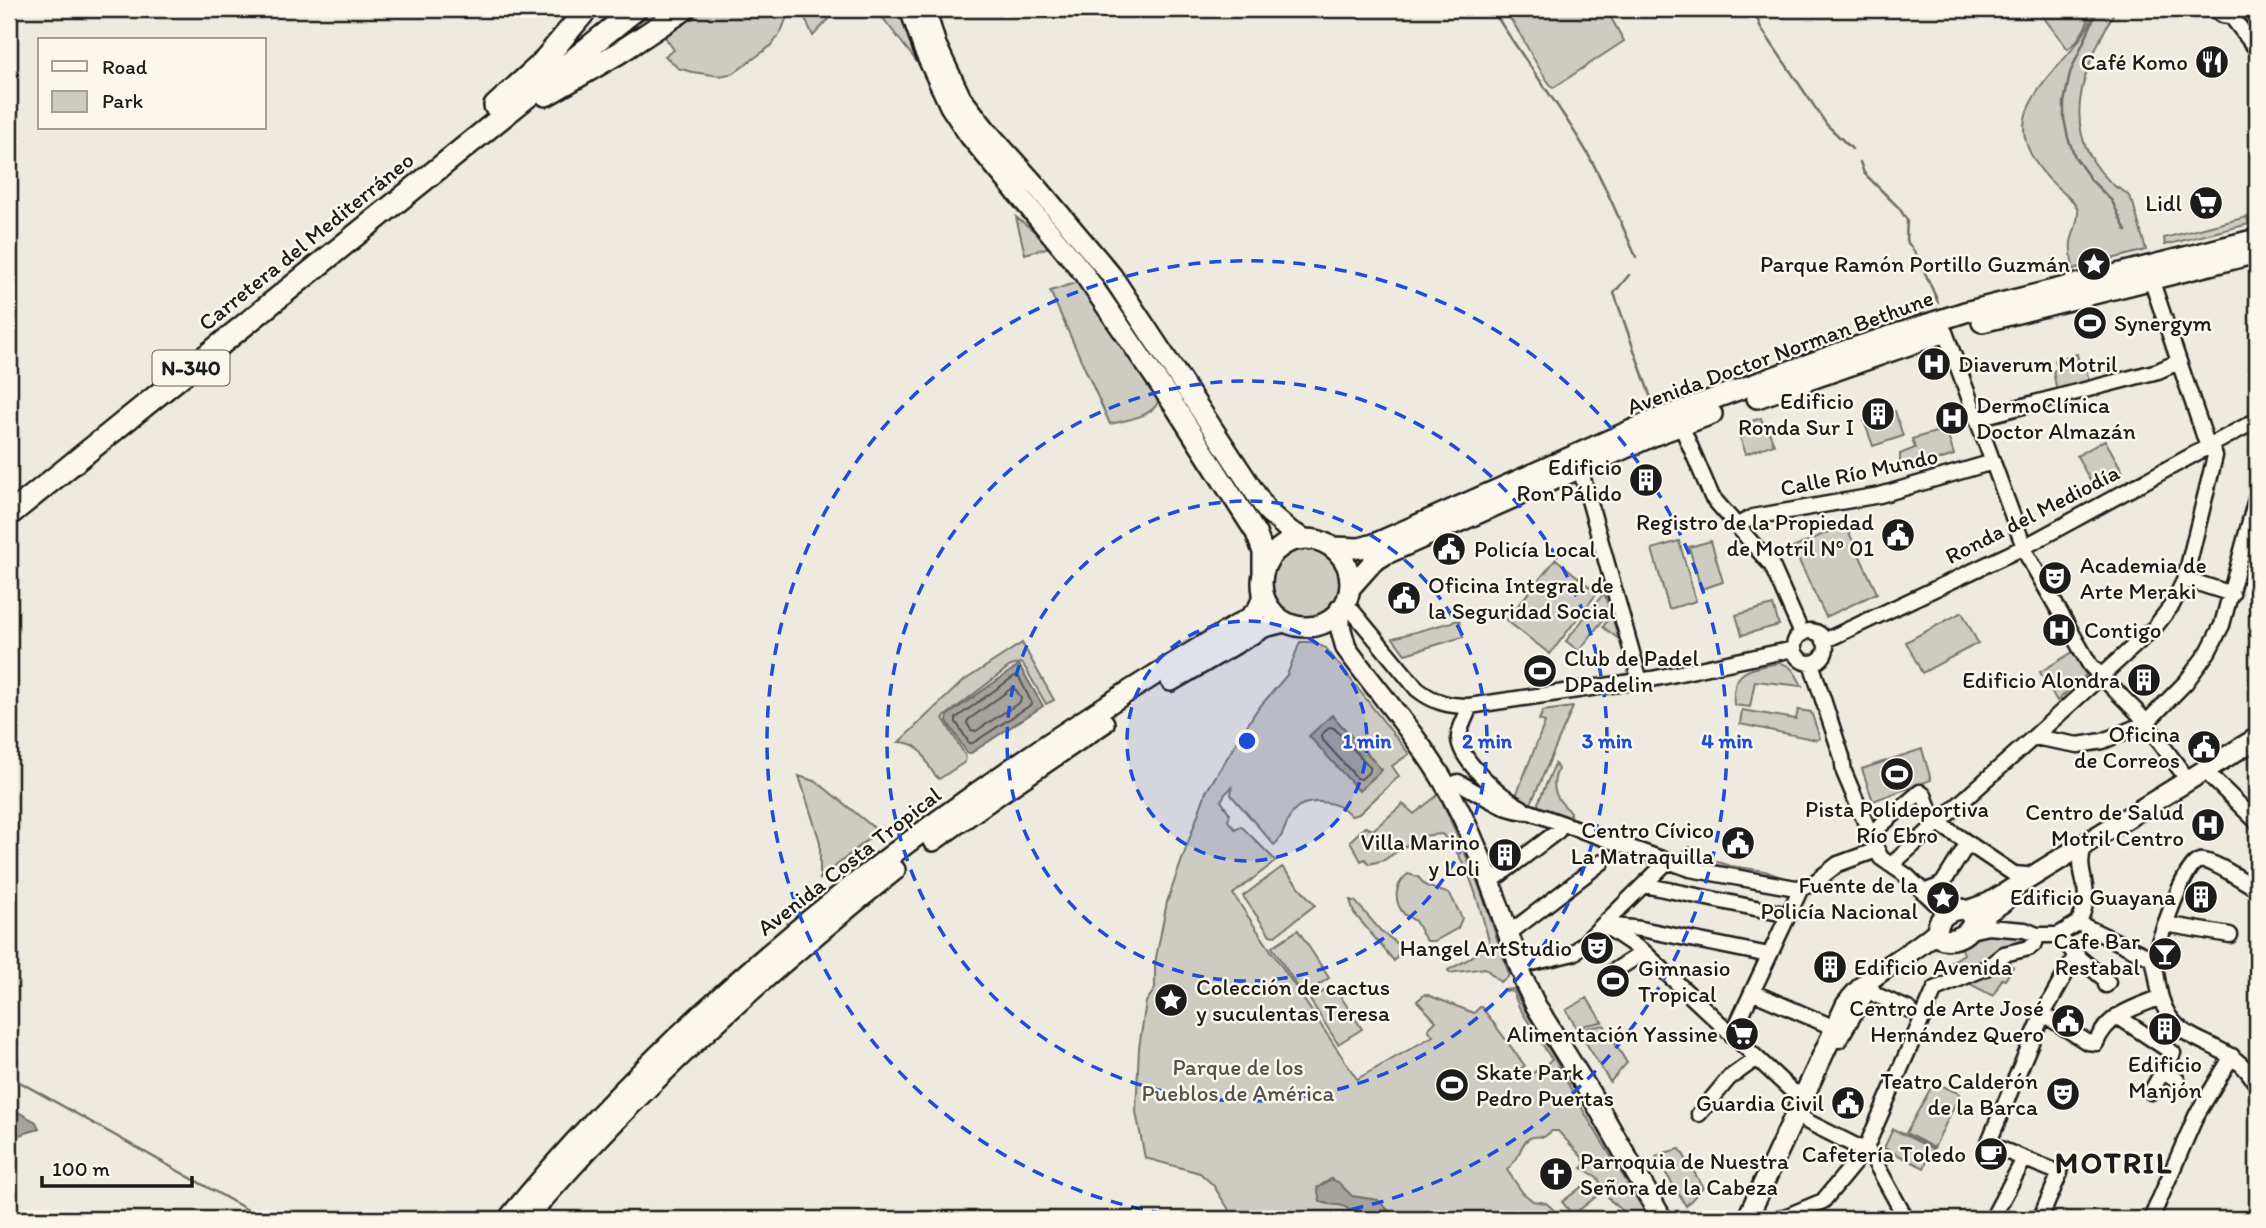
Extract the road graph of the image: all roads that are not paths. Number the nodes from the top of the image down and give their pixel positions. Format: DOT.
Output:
graph roads {
  1 [pos="587,9"];
  2 [pos="636,9"];
  3 [pos="685,9"];
  4 [pos="910,9"];
  5 [pos="925,9"];
  6 [pos="2216,9"];
  7 [pos="2248,9"];
  8 [pos="2235,12"];
  9 [pos="2257,22"];
  10 [pos="2257,50"];
  11 [pos="374,220"];
  12 [pos="2257,239"];
  13 [pos="2257,253"];
  14 [pos="2151,279"];
  15 [pos="1945,332"];
  16 [pos="2178,362"];
  17 [pos="1977,418"];
  18 [pos="2257,420"];
  19 [pos="1681,425"];
  20 [pos="2209,446"];
  21 [pos="1993,462"];
  22 [pos="1580,468"];
  23 [pos="2257,495"];
  24 [pos="9,515"];
  25 [pos="1736,526"];
  26 [pos="1303,538"];
  27 [pos="1333,547"];
  28 [pos="2024,547"];
  29 [pos="1263,571"];
  30 [pos="2185,579"];
  31 [pos="2232,594"];
  32 [pos="1263,597"];
  33 [pos="1345,600"];
  34 [pos="1284,622"];
  35 [pos="1312,626"];
  36 [pos="1801,634"];
  37 [pos="1824,640"];
  38 [pos="1346,648"];
  39 [pos="1794,649"];
  40 [pos="1811,663"];
  41 [pos="2100,675"];
  42 [pos="1640,681"];
  43 [pos="1469,706"];
  44 [pos="2146,723"];
  45 [pos="2034,737"];
  46 [pos="2257,738"];
  47 [pos="2257,748"];
  48 [pos="2201,776"];
  49 [pos="1447,787"];
  50 [pos="1530,812"];
  51 [pos="1943,818"];
  52 [pos="2257,822"];
  53 [pos="1880,826"];
  54 [pos="1558,831"];
  55 [pos="1968,843"];
  56 [pos="1874,845"];
  57 [pos="2082,850"];
  58 [pos="1668,861"];
  59 [pos="1602,862"];
  60 [pos="1891,864"];
  61 [pos="2030,877"];
  62 [pos="1489,883"];
  63 [pos="1644,885"];
  64 [pos="1801,888"];
  65 [pos="2257,889"];
  66 [pos="1923,892"];
  67 [pos="1789,915"];
  68 [pos="1970,922"];
  69 [pos="2078,923"];
  70 [pos="2165,924"];
  71 [pos="1604,925"];
  72 [pos="1938,933"];
  73 [pos="1507,934"];
  74 [pos="2058,935"];
  75 [pos="2230,935"];
  76 [pos="2033,942"];
  77 [pos="1644,952"];
  78 [pos="2076,955"];
  79 [pos="1769,956"];
  80 [pos="2153,959"];
  81 [pos="1521,972"];
  82 [pos="1611,973"];
  83 [pos="2105,985"];
  84 [pos="1871,988"];
  85 [pos="1752,992"];
  86 [pos="2159,998"];
  87 [pos="1910,1010"];
  88 [pos="2043,1014"];
  89 [pos="2117,1016"];
  90 [pos="1835,1028"];
  91 [pos="1732,1035"];
  92 [pos="2232,1056"];
  93 [pos="1757,1058"];
  94 [pos="2162,1072"];
  95 [pos="2177,1080"];
  96 [pos="2257,1086"];
  97 [pos="2151,1092"];
  98 [pos="1805,1093"];
  99 [pos="1699,1114"];
  100 [pos="1799,1116"];
  101 [pos="1865,1150"];
  102 [pos="2024,1159"];
  103 [pos="2152,1218"];
  104 [pos="508,1219"];
  105 [pos="526,1219"];
  106 [pos="1662,1219"];
  107 [pos="1747,1219"];
  108 [pos="1757,1219"];
  109 [pos="1780,1219"];
  110 [pos="1906,1219"];
  111 [pos="1992,1219"];
  112 [pos="2040,1219"];
  1 -- 11 [label="highway"];
  2 -- 11 [label="highway, Carretera del Mediterráneo / N-340"];
  3 -- 11 [label="highway"];
  4 -- 29 [label="main road"];
  5 -- 26 [label="main road"];
  6 -- 8 [label="street"];
  7 -- 9 [label="street"];
  8 -- 10 [label="street"];
  11 -- 24 [label="highway, Carretera del Mediterráneo / N-340"];
  12 -- 27 [label="main road, Avenida Doctor Norman Bethune"];
  13 -- 14 [label="main road, Avenida Doctor Norman Bethune"];
  14 -- 15 [label="main road, Avenida Doctor Norman Bethune"];
  14 -- 16 [label="street"];
  15 -- 17 [label="street"];
  15 -- 19 [label="main road, Avenida Doctor Norman Bethune"];
  16 -- 17 [label="street"];
  16 -- 20 [label="street"];
  17 -- 21 [label="street"];
  18 -- 20 [label="street, Ronda del Mediodía"];
  19 -- 22 [label="main road, Avenida Doctor Norman Bethune"];
  19 -- 25 [label="street"];
  20 -- 28 [label="street, Ronda del Mediodía"];
  20 -- 30 [label="street"];
  21 -- 25 [label="street, Calle Río Mundo"];
  21 -- 28 [label="street"];
  22 -- 33 [label="main road, Avenida Doctor Norman Bethune"];
  22 -- 42 [label="street"];
  23 -- 31 [label="street"];
  25 -- 36 [label="street"];
  26 -- 27 [label="main road"];
  26 -- 29 [label="main road"];
  27 -- 33 [label="main road"];
  28 -- 37 [label="street, Ronda del Mediodía"];
  28 -- 41 [label="street"];
  29 -- 32 [label="main road"];
  30 -- 31 [label="street"];
  30 -- 41 [label="street"];
  31 -- 44 [label="street"];
  32 -- 34 [label="main road"];
  32 -- 104 [label="main road, Avenida Costa Tropical"];
  33 -- 35 [label="main road"];
  33 -- 38 [label="main road"];
  33 -- 43 [label="street"];
  34 -- 35 [label="main road"];
  34 -- 105 [label="main road, Avenida Costa Tropical"];
  35 -- 38 [label="main road"];
  36 -- 37 [label="street"];
  36 -- 39 [label="street"];
  37 -- 40 [label="street"];
  38 -- 49 [label="main road"];
  39 -- 40 [label="street"];
  39 -- 42 [label="street"];
  40 -- 56 [label="street"];
  41 -- 44 [label="street"];
  41 -- 45 [label="street"];
  42 -- 43 [label="street"];
  43 -- 50 [label="street"];
  44 -- 45 [label="street"];
  44 -- 48 [label="street"];
  45 -- 51 [label="street"];
  46 -- 48 [label="main road"];
  47 -- 48 [label="street"];
  48 -- 52 [label="street"];
  48 -- 57 [label="main road"];
  49 -- 50 [label="street"];
  49 -- 62 [label="main road"];
  50 -- 58 [label="street"];
  51 -- 53 [label="street"];
  51 -- 55 [label="street"];
  51 -- 60 [label="street"];
  54 -- 62 [label="street"];
  55 -- 61 [label="street"];
  55 -- 66 [label="street"];
  56 -- 60 [label="street"];
  56 -- 64 [label="street"];
  57 -- 61 [label="main road"];
  57 -- 68 [label="street"];
  57 -- 69 [label="street"];
  58 -- 63 [label="street"];
  58 -- 64 [label="street"];
  59 -- 73 [label="street"];
  60 -- 66 [label="street"];
  61 -- 68 [label="main road"];
  62 -- 73 [label="main road"];
  63 -- 67 [label="street"];
  63 -- 71 [label="street"];
  64 -- 67 [label="street"];
  65 -- 70 [label="street"];
  66 -- 72 [label="street"];
  67 -- 79 [label="street"];
  68 -- 72 [label="main road"];
  68 -- 72 [label="main road"];
  68 -- 76 [label="street"];
  69 -- 74 [label="street"];
  69 -- 80 [label="street"];
  70 -- 75 [label="street"];
  70 -- 80 [label="street"];
  71 -- 77 [label="street"];
  71 -- 79 [label="street"];
  71 -- 81 [label="street"];
  72 -- 84 [label="street"];
  72 -- 90 [label="main road"];
  73 -- 81 [label="main road"];
  74 -- 76 [label="street"];
  74 -- 78 [label="street"];
  76 -- 101 [label="street"];
  77 -- 82 [label="street"];
  77 -- 91 [label="street"];
  78 -- 83 [label="street"];
  78 -- 88 [label="street"];
  79 -- 85 [label="street"];
  80 -- 86 [label="street"];
  81 -- 106 [label="main road"];
  84 -- 87 [label="street"];
  84 -- 100 [label="street"];
  85 -- 90 [label="street"];
  85 -- 91 [label="street"];
  86 -- 89 [label="street"];
  86 -- 92 [label="street"];
  88 -- 89 [label="street"];
  88 -- 102 [label="street"];
  89 -- 94 [label="street"];
  90 -- 98 [label="main road"];
  91 -- 93 [label="street"];
  92 -- 96 [label="street"];
  92 -- 103 [label="street"];
  93 -- 98 [label="street"];
  93 -- 99 [label="street"];
  94 -- 95 [label="street"];
  94 -- 97 [label="street"];
  98 -- 100 [label="main road"];
  100 -- 101 [label="street"];
  100 -- 107 [label="main road"];
  100 -- 108 [label="street"];
  101 -- 109 [label="street"];
  101 -- 110 [label="street"];
  102 -- 111 [label="street"];
  102 -- 112 [label="street"];
}
